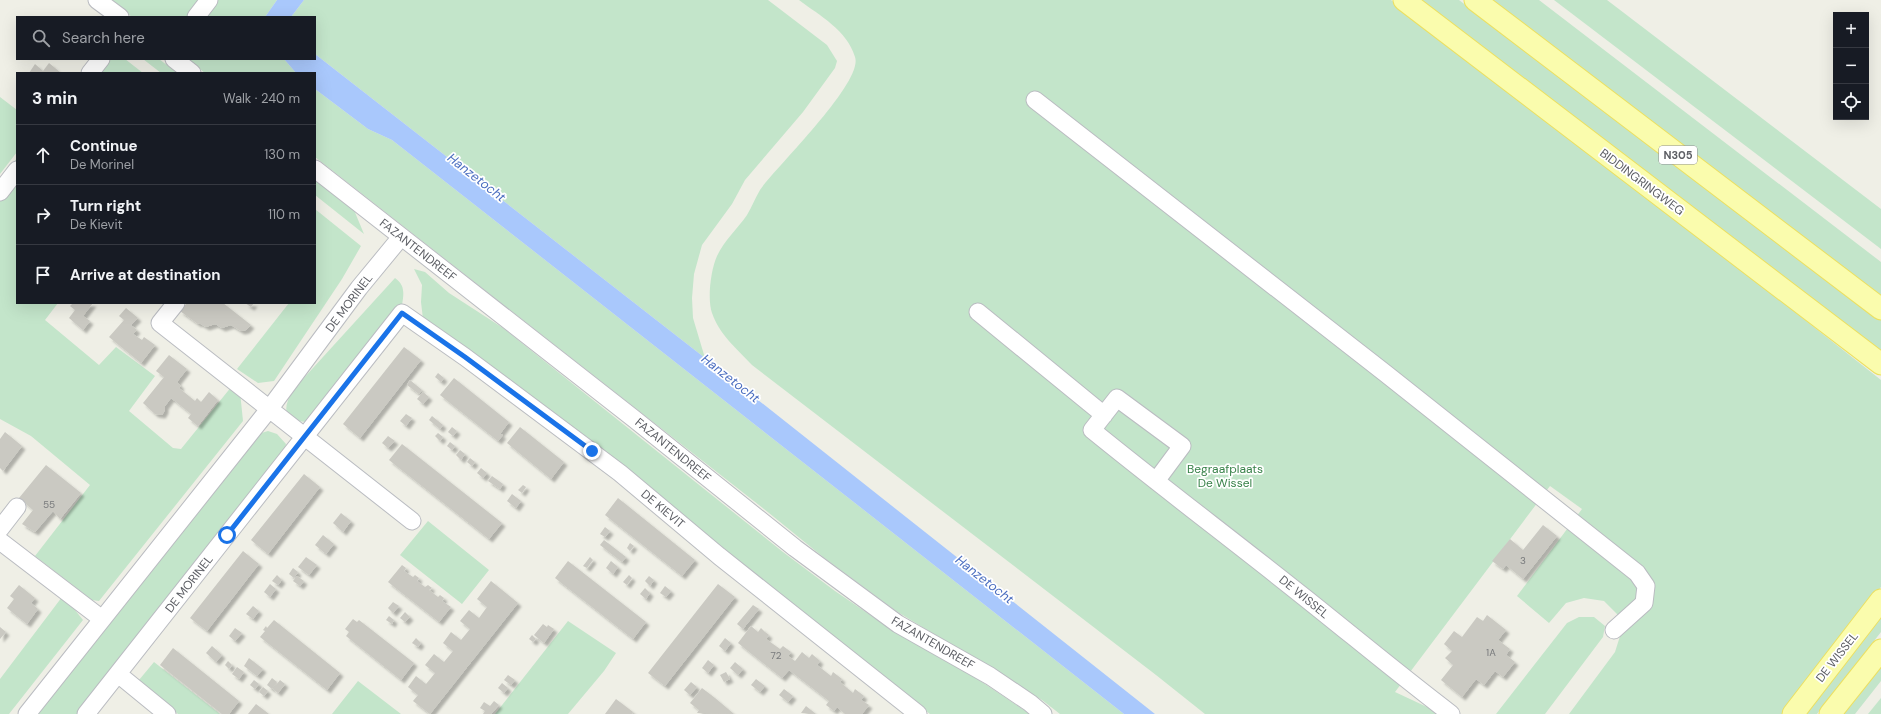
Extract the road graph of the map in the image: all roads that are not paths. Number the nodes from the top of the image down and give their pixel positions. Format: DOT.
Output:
graph roads {
  1 [pos="97,0"];
  2 [pos="209,0"];
  3 [pos="1404,0"];
  4 [pos="1475,0"];
  5 [pos="119,16"];
  6 [pos="197,16"];
  7 [pos="100,60"];
  8 [pos="175,60"];
  9 [pos="91,72"];
  10 [pos="191,72"];
  11 [pos="1035,100"];
  12 [pos="16,171"];
  13 [pos="316,171"];
  14 [pos="0,192"];
  15 [pos="401,237"];
  16 [pos="175,304"];
  17 [pos="1881,309"];
  18 [pos="978,312"];
  19 [pos="402,313"];
  20 [pos="1881,364"];
  21 [pos="270,408"];
  22 [pos="1104,415"];
  23 [pos="305,437"];
  24 [pos="1156,482"];
  25 [pos="17,507"];
  26 [pos="412,522"];
  27 [pos="0,529"];
  28 [pos="0,541"];
  29 [pos="1881,600"];
  30 [pos="102,619"];
  31 [pos="1614,630"];
  32 [pos="1881,650"];
  33 [pos="118,674"];
  34 [pos="27,714"];
  35 [pos="86,714"];
  36 [pos="167,714"];
  37 [pos="918,714"];
  38 [pos="1043,714"];
  39 [pos="1451,714"];
  40 [pos="1793,714"];
  41 [pos="1830,714"];
  1 -- 5 [label="street"];
  2 -- 6 [label="street"];
  3 -- 20 [label="main road, BIDDINGRINGWEG"];
  4 -- 17 [label="main road, N305"];
  7 -- 9 [label="street"];
  8 -- 10 [label="street"];
  11 -- 31 [label="street"];
  12 -- 14 [label="street"];
  13 -- 15 [label="street, FAZANTENDREEF"];
  15 -- 21 [label="street, DE MORINEL"];
  15 -- 38 [label="street, FAZANTENDREEF"];
  16 -- 21 [label="street"];
  18 -- 22 [label="street"];
  19 -- 23 [label="street, DE MORINEL"];
  19 -- 37 [label="street, DE KIEVIT"];
  21 -- 23 [label="street"];
  21 -- 30 [label="street, DE MORINEL"];
  22 -- 24 [label="street, DE WISSEL"];
  22 -- 24 [label="street, DE WISSEL"];
  23 -- 26 [label="street"];
  23 -- 33 [label="street, DE MORINEL"];
  24 -- 39 [label="street, DE WISSEL"];
  25 -- 27 [label="street"];
  28 -- 30 [label="street"];
  29 -- 40 [label="main road, DE WISSEL"];
  30 -- 34 [label="street, DE MORINEL"];
  32 -- 41 [label="main road"];
  33 -- 35 [label="street, DE MORINEL"];
  33 -- 36 [label="street"];
}
